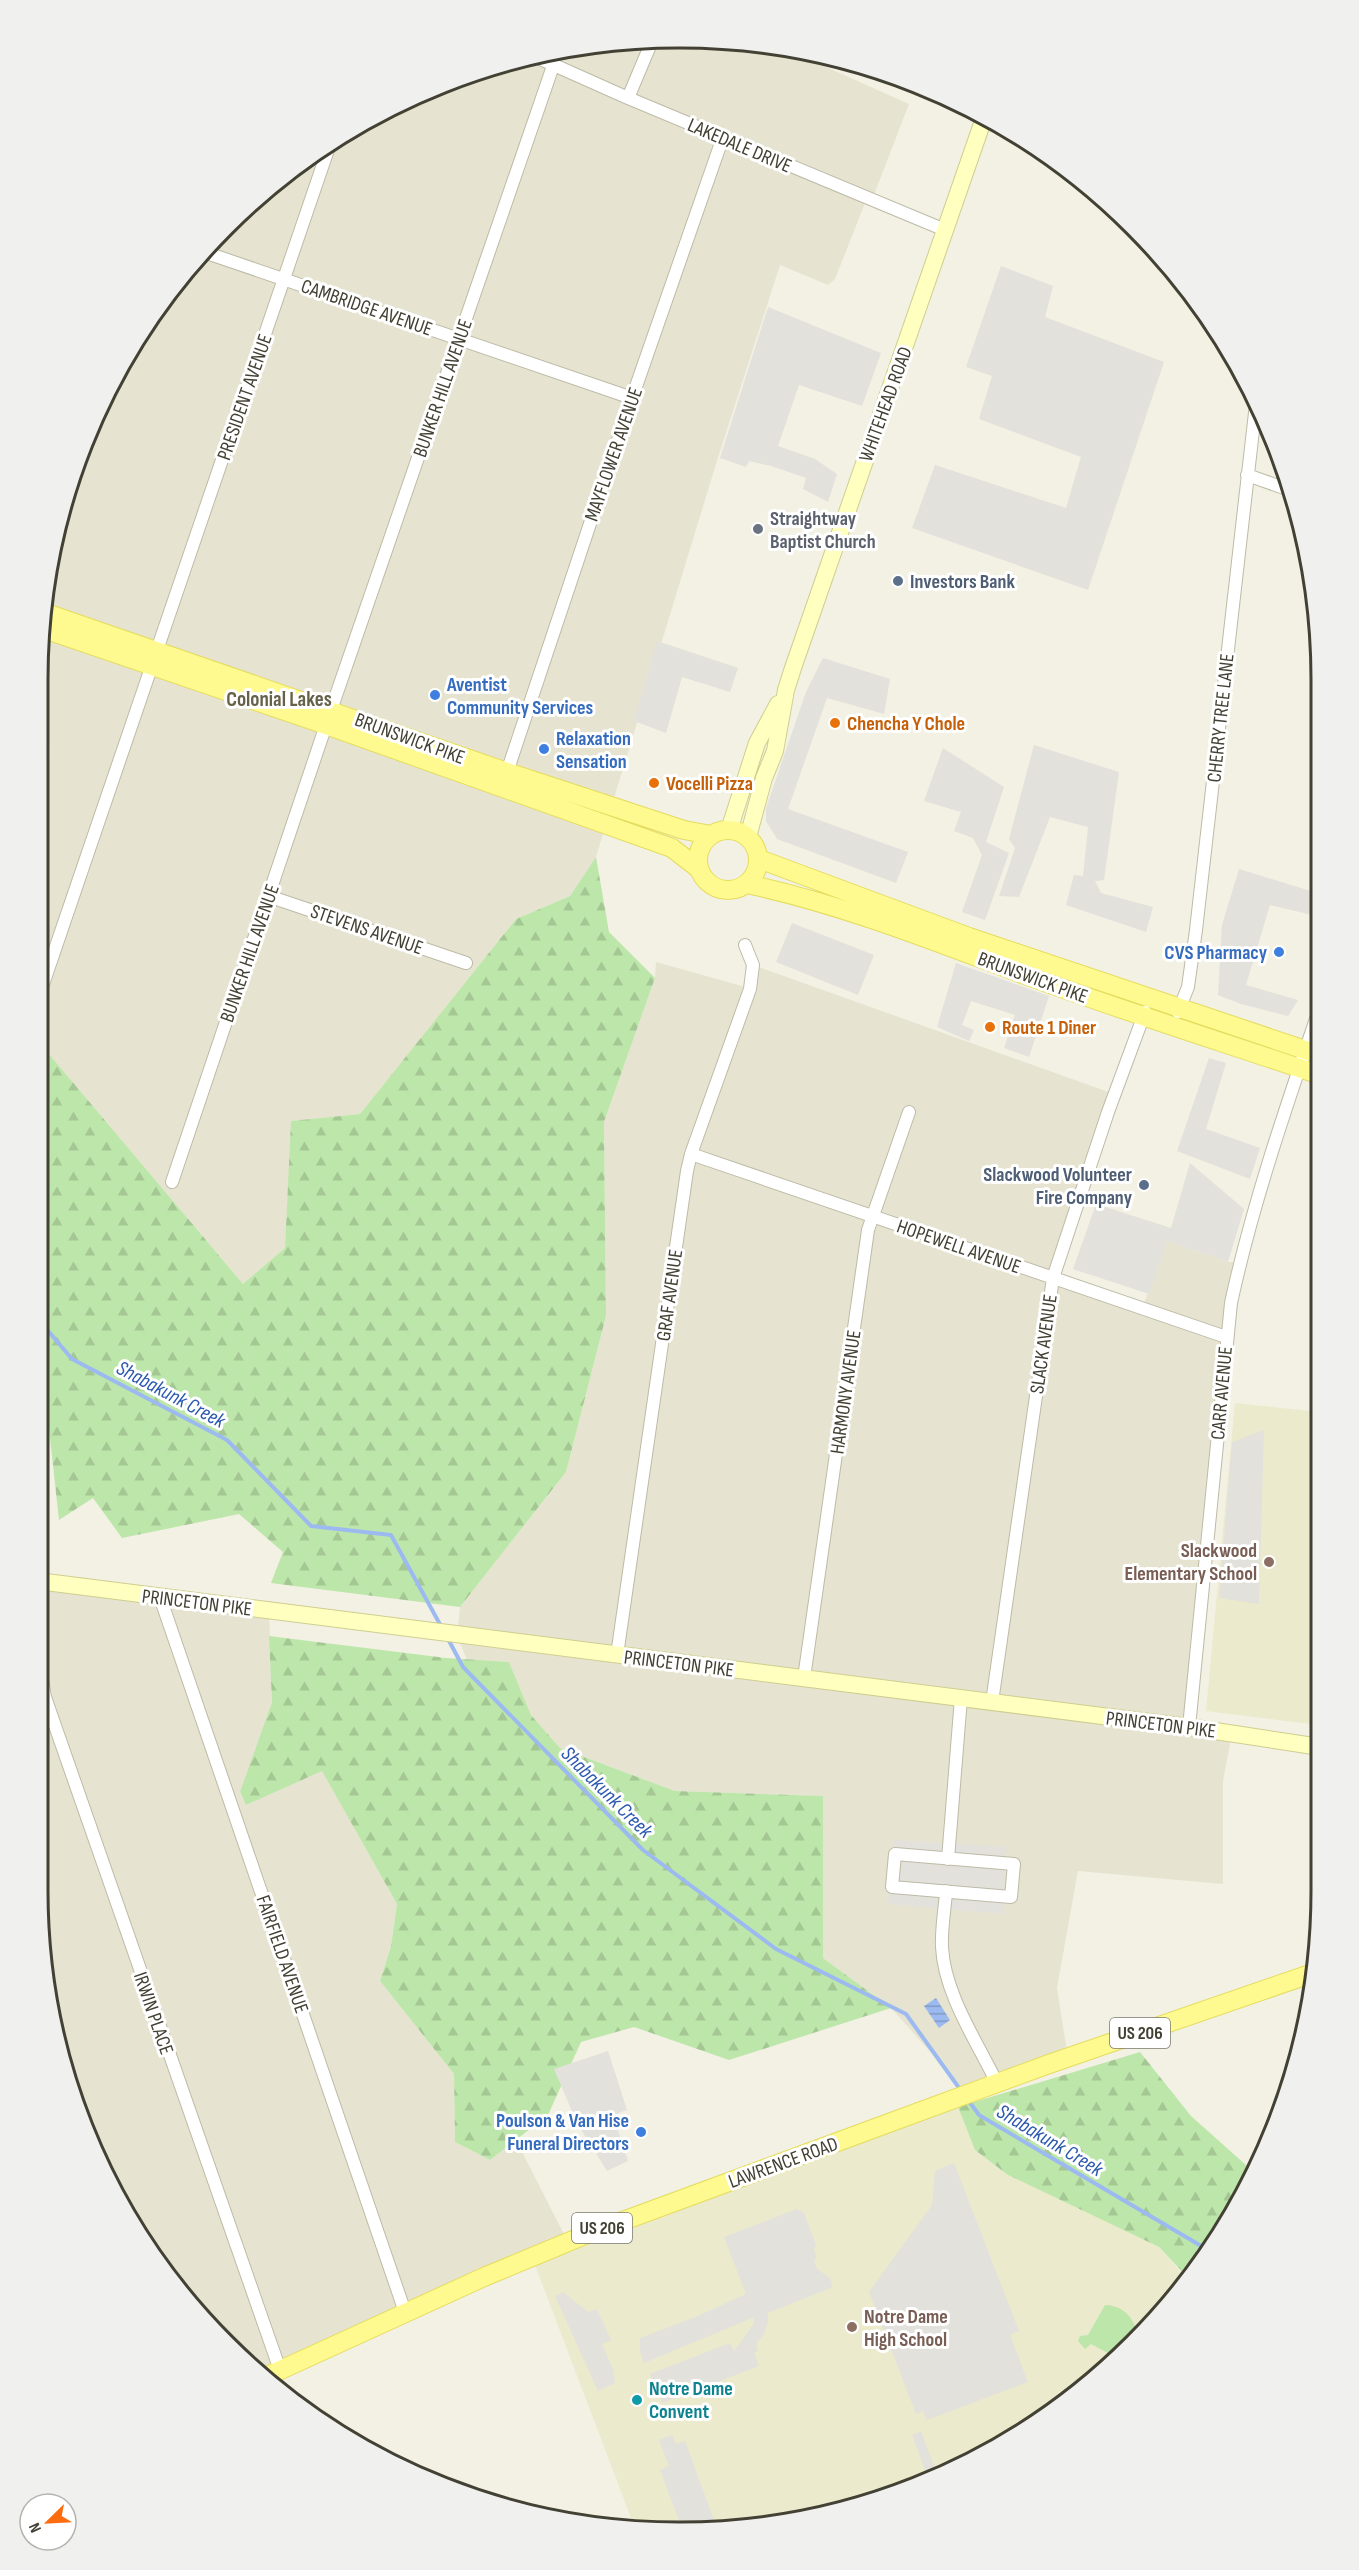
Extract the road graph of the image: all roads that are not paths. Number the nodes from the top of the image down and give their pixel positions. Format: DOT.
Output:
graph roads {
  1 [pos="649,49"];
  2 [pos="546,62"];
  3 [pos="553,66"];
  4 [pos="628,98"];
  5 [pos="981,125"];
  6 [pos="723,137"];
  7 [pos="326,156"];
  8 [pos="945,230"];
  9 [pos="213,255"];
  10 [pos="284,279"];
  11 [pos="459,339"];
  12 [pos="632,398"];
  13 [pos="1254,418"];
  14 [pos="1247,475"];
  15 [pos="1280,487"];
  16 [pos="51,615"];
  17 [pos="50,631"];
  18 [pos="155,658"];
  19 [pos="786,690"];
  20 [pos="329,718"];
  21 [pos="507,772"];
  22 [pos="729,830"];
  23 [pos="711,835"];
  24 [pos="748,837"];
  25 [pos="759,859"];
  26 [pos="699,869"];
  27 [pos="747,884"];
  28 [pos="268,896"];
  29 [pos="745,945"];
  30 [pos="967,945"];
  31 [pos="466,963"];
  32 [pos="48,970"];
  33 [pos="1150,999"];
  34 [pos="1181,1008"];
  35 [pos="1143,1017"];
  36 [pos="1166,1024"];
  37 [pos="1311,1052"];
  38 [pos="1311,1053"];
  39 [pos="1298,1067"];
  40 [pos="1311,1072"];
  41 [pos="909,1112"];
  42 [pos="691,1154"];
  43 [pos="172,1182"];
  44 [pos="872,1216"];
  45 [pos="1053,1278"];
  46 [pos="1226,1337"];
  47 [pos="48,1583"];
  48 [pos="160,1597"];
  49 [pos="617,1655"];
  50 [pos="804,1678"];
  51 [pos="961,1698"];
  52 [pos="992,1702"];
  53 [pos="48,1707"];
  54 [pos="1189,1727"];
  55 [pos="1311,1746"];
  56 [pos="948,1859"];
  57 [pos="946,1891"];
  58 [pos="1306,1976"];
  59 [pos="997,2084"];
  60 [pos="405,2312"];
  61 [pos="280,2370"];
  62 [pos="273,2373"];
  1 -- 4 [label="street"];
  2 -- 3 [label="street, LAKEDALE DRIVE"];
  3 -- 4 [label="street, LAKEDALE DRIVE"];
  3 -- 11 [label="street, BUNKER HILL AVENUE"];
  4 -- 6 [label="street, LAKEDALE DRIVE"];
  5 -- 8 [label="main road, WHITEHEAD ROAD"];
  6 -- 8 [label="street, LAKEDALE DRIVE"];
  6 -- 12 [label="street, MAYFLOWER AVENUE"];
  7 -- 10 [label="street, PRESIDENT AVENUE"];
  8 -- 19 [label="main road, WHITEHEAD ROAD"];
  9 -- 10 [label="street, CAMBRIDGE AVENUE"];
  10 -- 11 [label="street, CAMBRIDGE AVENUE"];
  10 -- 18 [label="street, PRESIDENT AVENUE"];
  11 -- 12 [label="street, CAMBRIDGE AVENUE"];
  11 -- 20 [label="street, BUNKER HILL AVENUE"];
  12 -- 21 [label="street, MAYFLOWER AVENUE"];
  13 -- 14 [label="street, CHERRY TREE LANE"];
  14 -- 15 [label="street"];
  14 -- 34 [label="street, CHERRY TREE LANE"];
  16 -- 18 [label="main road, BRUNSWICK PIKE"];
  17 -- 18 [label="main road, BRUNSWICK PIKE"];
  18 -- 20 [label="main road, BRUNSWICK PIKE"];
  18 -- 32 [label="street, PRESIDENT AVENUE"];
  19 -- 22 [label="main road, WHITEHEAD ROAD"];
  19 -- 24 [label="main road, WHITEHEAD ROAD"];
  20 -- 21 [label="main road, BRUNSWICK PIKE"];
  20 -- 26 [label="main road, BRUNSWICK PIKE"];
  20 -- 28 [label="street, BUNKER HILL AVENUE"];
  21 -- 23 [label="main road, BRUNSWICK PIKE"];
  22 -- 23 [label="main road"];
  22 -- 24 [label="main road"];
  23 -- 26 [label="main road"];
  24 -- 25 [label="main road"];
  25 -- 27 [label="main road"];
  25 -- 30 [label="main road, BRUNSWICK PIKE"];
  26 -- 27 [label="main road"];
  27 -- 30 [label="main road, BRUNSWICK PIKE"];
  28 -- 31 [label="street, STEVENS AVENUE"];
  28 -- 43 [label="street, BUNKER HILL AVENUE"];
  29 -- 42 [label="street, GRAF AVENUE"];
  30 -- 33 [label="main road, BRUNSWICK PIKE"];
  30 -- 35 [label="main road, BRUNSWICK PIKE"];
  33 -- 34 [label="main road, BRUNSWICK PIKE"];
  33 -- 35 [label="street, SLACK AVENUE"];
  34 -- 36 [label="street, CHERRY TREE LANE"];
  34 -- 37 [label="main road, BRUNSWICK PIKE"];
  35 -- 36 [label="main road, BRUNSWICK PIKE"];
  35 -- 45 [label="street, SLACK AVENUE"];
  36 -- 39 [label="main road, BRUNSWICK PIKE"];
  38 -- 39 [label="street, CARR AVENUE"];
  39 -- 40 [label="main road, BRUNSWICK PIKE"];
  39 -- 46 [label="street, CARR AVENUE"];
  41 -- 44 [label="street, HARMONY AVENUE"];
  42 -- 44 [label="street, HOPEWELL AVENUE"];
  42 -- 49 [label="street, GRAF AVENUE"];
  44 -- 45 [label="street, HOPEWELL AVENUE"];
  44 -- 50 [label="street, HARMONY AVENUE"];
  45 -- 46 [label="street, HOPEWELL AVENUE"];
  45 -- 52 [label="street, SLACK AVENUE"];
  46 -- 54 [label="street, CARR AVENUE"];
  47 -- 48 [label="main road, PRINCETON PIKE"];
  48 -- 49 [label="main road, PRINCETON PIKE"];
  48 -- 60 [label="street, FAIRFIELD AVENUE"];
  49 -- 50 [label="main road, PRINCETON PIKE"];
  50 -- 51 [label="main road, PRINCETON PIKE"];
  51 -- 52 [label="main road, PRINCETON PIKE"];
  51 -- 56 [label="street"];
  52 -- 54 [label="main road, PRINCETON PIKE"];
  53 -- 61 [label="street, IRWIN PLACE"];
  54 -- 55 [label="main road, PRINCETON PIKE"];
  56 -- 57 [label="street"];
  56 -- 57 [label="street"];
  57 -- 59 [label="street"];
  58 -- 59 [label="main road, LAWRENCE ROAD / US 206"];
  59 -- 60 [label="main road, LAWRENCE ROAD / US 206"];
  60 -- 61 [label="main road, LAWRENCE ROAD / US 206"];
  61 -- 62 [label="main road, LAWRENCE ROAD / US 206"];
}
